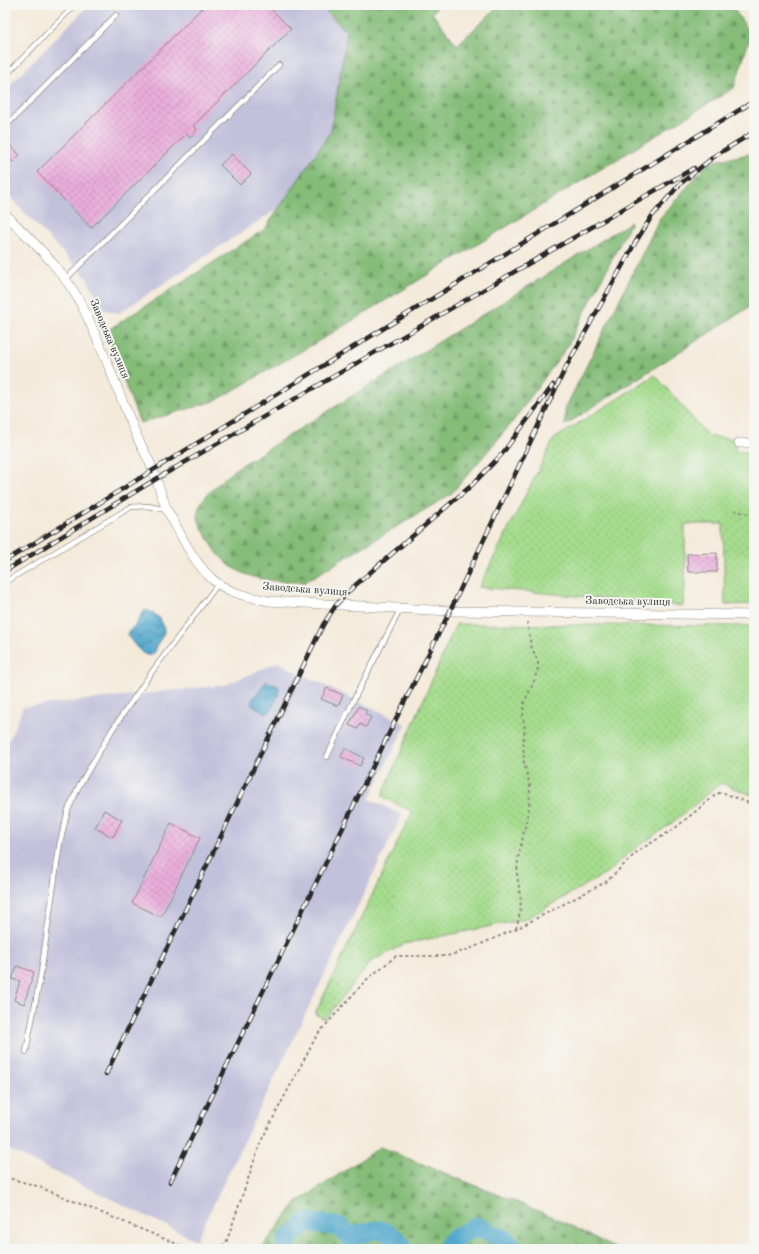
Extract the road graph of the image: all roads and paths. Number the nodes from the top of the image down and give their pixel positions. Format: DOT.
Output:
graph roads {
  1 [pos="75,5"];
  2 [pos="116,15"];
  3 [pos="279,65"];
  4 [pos="5,76"];
  5 [pos="5,126"];
  6 [pos="5,214"];
  7 [pos="66,279"];
  8 [pos="739,443"];
  9 [pos="754,443"];
  10 [pos="167,510"];
  11 [pos="734,510"];
  12 [pos="754,516"];
  13 [pos="5,582"];
  14 [pos="218,584"];
  15 [pos="401,608"];
  16 [pos="527,612"];
  17 [pos="754,615"];
  18 [pos="327,757"];
  19 [pos="754,806"];
  20 [pos="516,929"];
  21 [pos="26,1052"];
  22 [pos="5,1178"];
  23 [pos="189,1249"];
  24 [pos="217,1249"];
  1 -- 4 [label="lane"];
  2 -- 5 [label="lane"];
  3 -- 7 [label="lane"];
  6 -- 7 [label="street, Заводська вулиця"];
  7 -- 10 [label="street, Заводська вулиця"];
  8 -- 9 [label="street"];
  10 -- 13 [label="lane"];
  10 -- 14 [label="street, Заводська вулиця"];
  11 -- 12 [label="path"];
  14 -- 15 [label="street, Заводська вулиця"];
  14 -- 21 [label="lane"];
  15 -- 16 [label="street, Заводська вулиця"];
  15 -- 18 [label="lane"];
  16 -- 17 [label="street, Заводська вулиця"];
  16 -- 20 [label="path"];
  19 -- 20 [label="path"];
  20 -- 24 [label="path"];
  22 -- 23 [label="path"];
}
